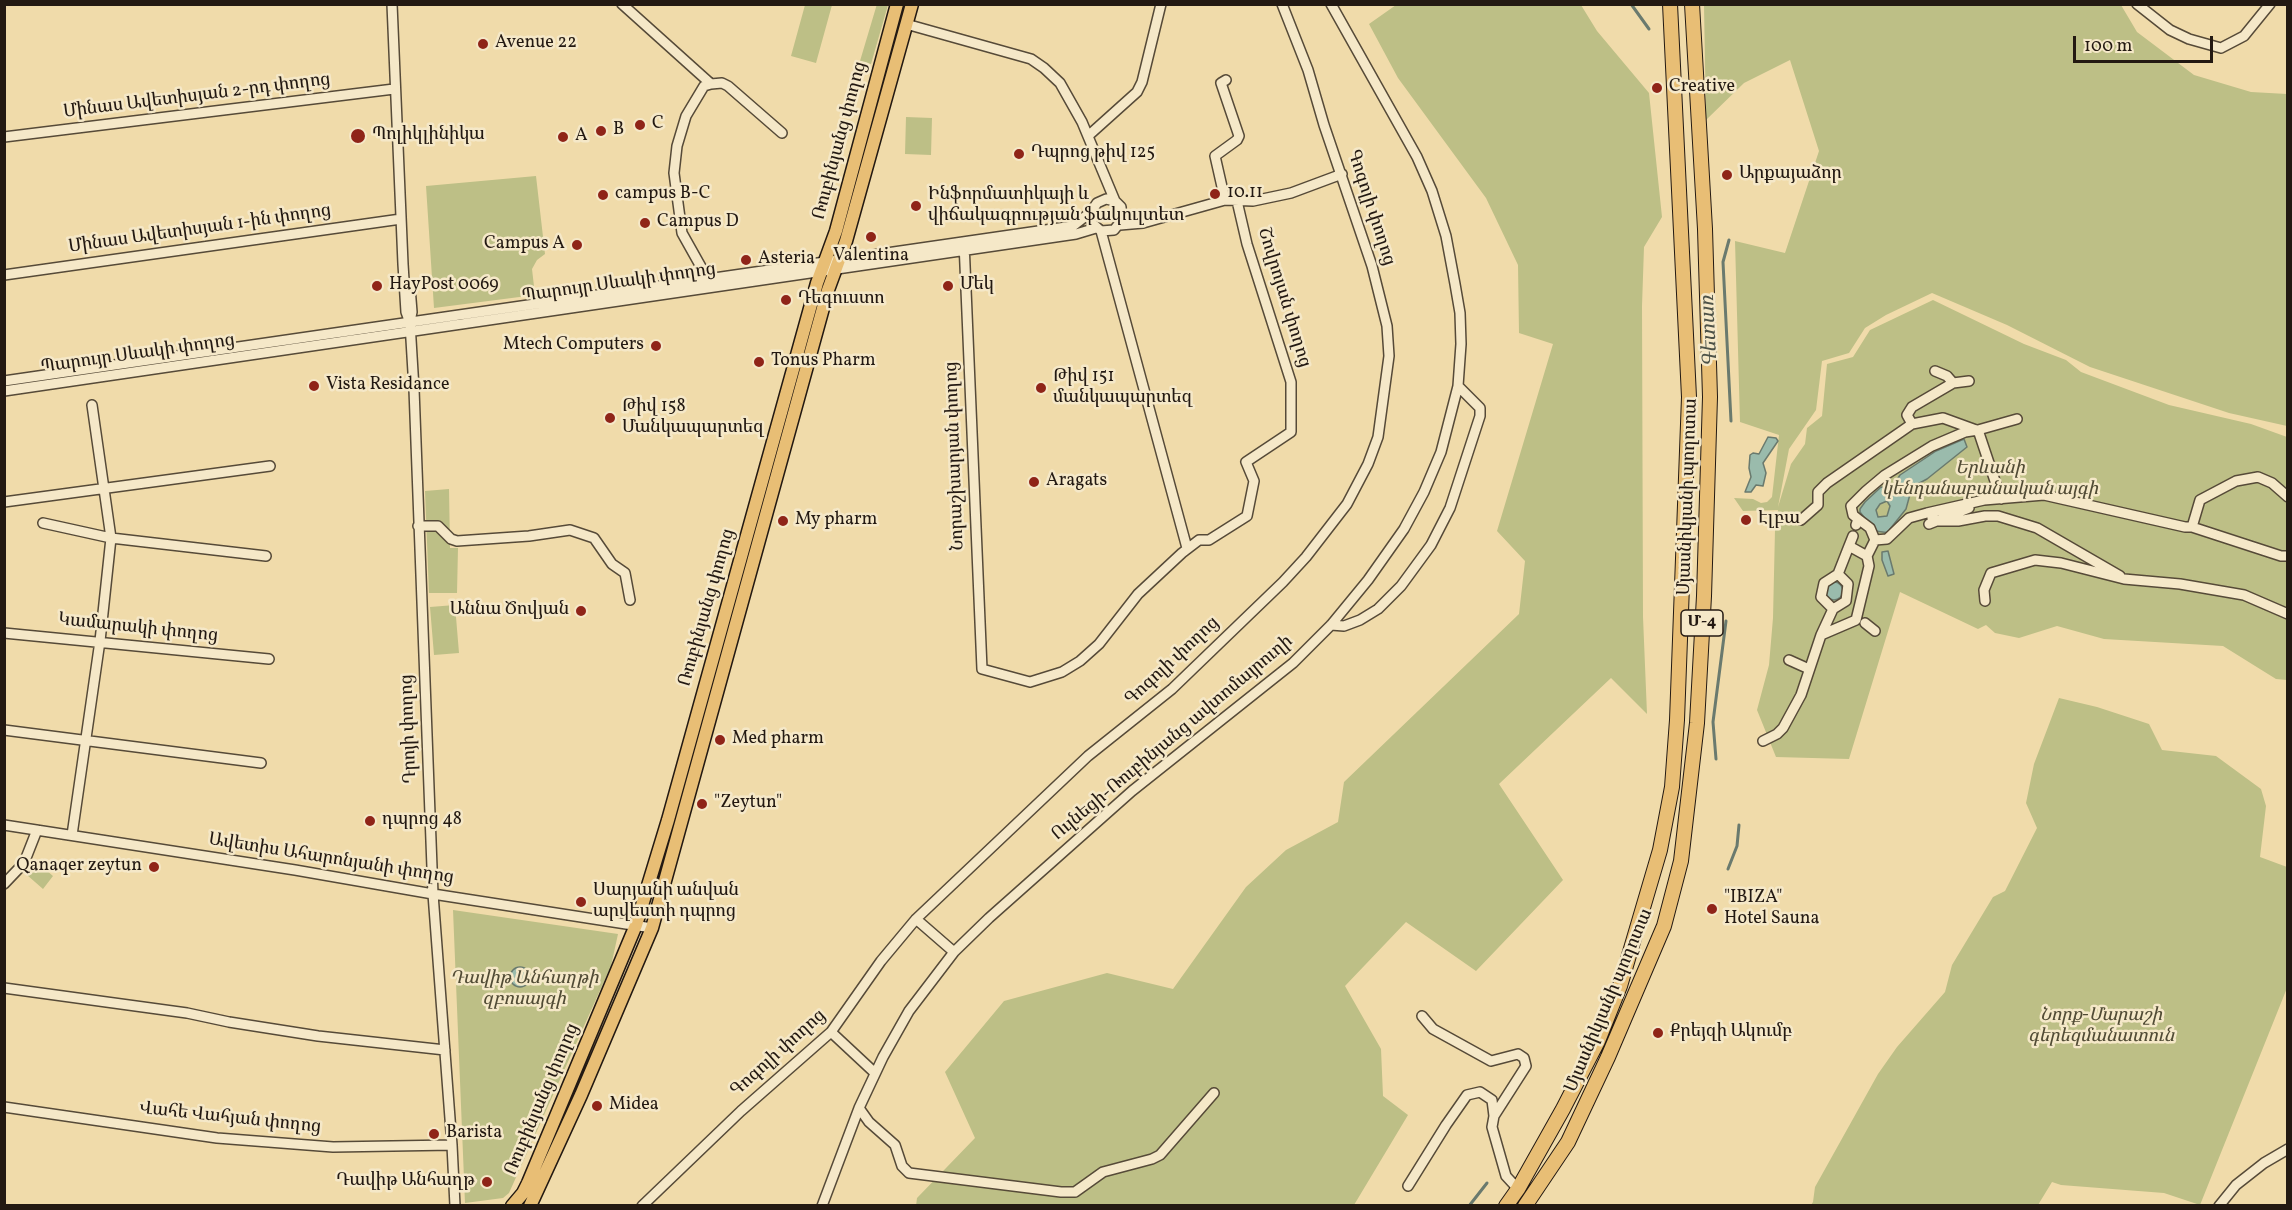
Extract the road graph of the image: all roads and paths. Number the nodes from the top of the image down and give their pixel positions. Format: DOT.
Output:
graph roads {
  1 [pos="392,4"];
  2 [pos="398,4"];
  3 [pos="622,4"];
  4 [pos="897,4"];
  5 [pos="912,4"];
  6 [pos="1161,4"];
  7 [pos="1282,4"];
  8 [pos="1330,4"];
  9 [pos="1670,4"];
  10 [pos="1692,4"];
  11 [pos="2138,4"];
  12 [pos="2270,4"];
  13 [pos="906,24"];
  14 [pos="1226,80"];
  15 [pos="711,84"];
  16 [pos="394,89"];
  17 [pos="782,134"];
  18 [pos="1088,136"];
  19 [pos="4,137"];
  20 [pos="1342,174"];
  21 [pos="1105,179"];
  22 [pos="1102,200"];
  23 [pos="1225,200"];
  24 [pos="1115,201"];
  25 [pos="1238,201"];
  26 [pos="1091,212"];
  27 [pos="1123,215"];
  28 [pos="400,219"];
  29 [pos="1137,224"];
  30 [pos="1120,225"];
  31 [pos="1102,230"];
  32 [pos="964,246"];
  33 [pos="830,266"];
  34 [pos="4,275"];
  35 [pos="711,280"];
  36 [pos="410,327"];
  37 [pos="1935,371"];
  38 [pos="4,381"];
  39 [pos="1970,381"];
  40 [pos="1953,382"];
  41 [pos="1458,386"];
  42 [pos="4,391"];
  43 [pos="92,405"];
  44 [pos="2017,418"];
  45 [pos="1912,423"];
  46 [pos="1977,430"];
  47 [pos="270,466"];
  48 [pos="105,490"];
  49 [pos="2288,497"];
  50 [pos="2001,499"];
  51 [pos="1984,500"];
  52 [pos="4,502"];
  53 [pos="1801,520"];
  54 [pos="44,523"];
  55 [pos="418,526"];
  56 [pos="2192,527"];
  57 [pos="1853,536"];
  58 [pos="111,538"];
  59 [pos="1875,540"];
  60 [pos="1849,546"];
  61 [pos="1187,548"];
  62 [pos="1868,554"];
  63 [pos="266,556"];
  64 [pos="2288,556"];
  65 [pos="1838,573"];
  66 [pos="2124,579"];
  67 [pos="1847,592"];
  68 [pos="1866,595"];
  69 [pos="630,600"];
  70 [pos="1984,601"];
  71 [pos="1833,609"];
  72 [pos="2288,614"];
  73 [pos="1862,621"];
  74 [pos="1331,625"];
  75 [pos="1875,631"];
  76 [pos="4,633"];
  77 [pos="1821,635"];
  78 [pos="100,641"];
  79 [pos="269,659"];
  80 [pos="1789,660"];
  81 [pos="982,669"];
  82 [pos="1809,669"];
  83 [pos="4,730"];
  84 [pos="86,740"];
  85 [pos="1763,741"];
  86 [pos="261,763"];
  87 [pos="4,825"];
  88 [pos="37,830"];
  89 [pos="72,835"];
  90 [pos="4,884"];
  91 [pos="433,894"];
  92 [pos="916,919"];
  93 [pos="636,925"];
  94 [pos="652,928"];
  95 [pos="954,952"];
  96 [pos="4,988"];
  97 [pos="1422,1016"];
  98 [pos="831,1032"];
  99 [pos="445,1050"];
  100 [pos="875,1073"];
  101 [pos="1214,1093"];
  102 [pos="4,1107"];
  103 [pos="859,1108"];
  104 [pos="1494,1116"];
  105 [pos="453,1145"];
  106 [pos="2288,1149"];
  107 [pos="1408,1186"];
  108 [pos="1518,1189"];
  109 [pos="455,1206"];
  110 [pos="512,1206"];
  111 [pos="531,1206"];
  112 [pos="642,1206"];
  113 [pos="822,1206"];
  114 [pos="1506,1206"];
  115 [pos="1525,1206"];
  116 [pos="2219,1206"];
  1 -- 16 [label="street, Դրոյի փողոց"];
  2 -- 36 [label="street, Դրոյի փողոց"];
  3 -- 15 [label="street"];
  4 -- 33 [label="main road, Ռուբինյանց փողոց"];
  5 -- 13 [label="main road, Ռուբինյանց փողոց"];
  6 -- 18 [label="street"];
  7 -- 20 [label="street, Գոգոլի փողոց"];
  8 -- 41 [label="street, Ուլնեցի-Ռուբինյանց ավտոմայրուղի"];
  9 -- 108 [label="highway, Մյասնիկյանի պողոտա / Մ-4"];
  10 -- 115 [label="highway, Մյասնիկյանի պողոտա / Մ-4"];
  11 -- 12 [label="street"];
  13 -- 18 [label="street"];
  13 -- 33 [label="main road, Ռուբինյանց փողոց"];
  14 -- 23 [label="street"];
  15 -- 17 [label="street"];
  15 -- 35 [label="street"];
  16 -- 19 [label="street, Մինաս Ավետիսյան 2-րդ փողոց"];
  16 -- 28 [label="street, Դրոյի փողոց"];
  18 -- 21 [label="street"];
  20 -- 25 [label="street, Պարույր Սևակի փողոց"];
  20 -- 92 [label="street, Գոգոլի փողոց"];
  21 -- 22 [label="street"];
  21 -- 24 [label="street"];
  22 -- 24 [label="street"];
  22 -- 26 [label="street, Պարույր Սևակի փողոց"];
  23 -- 25 [label="street, Պարույր Սևակի փողոց"];
  23 -- 29 [label="street, Պարույր Սևակի փողոց"];
  24 -- 27 [label="street"];
  25 -- 61 [label="street, Շովրոյան փողոց"];
  26 -- 31 [label="street"];
  26 -- 32 [label="street, Պարույր Սևակի փողոց"];
  27 -- 29 [label="street"];
  27 -- 30 [label="street"];
  28 -- 34 [label="street, Մինաս Ավետիսյան 1-ին փողոց"];
  28 -- 36 [label="street, Դրոյի փողոց"];
  29 -- 30 [label="street, Պարույր Սևակի փողոց"];
  30 -- 31 [label="street, Պարույր Սևակի փողոց"];
  31 -- 32 [label="street, Պարույր Սևակի փողոց"];
  31 -- 61 [label="street"];
  32 -- 33 [label="street, Պարույր Սևակի փողոց"];
  32 -- 81 [label="street, Նորաշխարյան փողոց"];
  33 -- 35 [label="street, Պարույր Սևակի փողոց"];
  33 -- 36 [label="street, Պարույր Սևակի փողոց"];
  33 -- 93 [label="main road, Ռուբինյանց փողոց"];
  33 -- 94 [label="main road, Ռուբինյանց փողոց"];
  35 -- 36 [label="street, Պարույր Սևակի փողոց"];
  36 -- 38 [label="street, Պարույր Սևակի փողոց"];
  36 -- 42 [label="street, Պարույր Սևակի փողոց"];
  36 -- 55 [label="street, Դրոյի փողոց"];
  37 -- 40 [label="street"];
  39 -- 40 [label="street"];
  40 -- 45 [label="street"];
  41 -- 74 [label="street, Ուլնեցի-Ռուբինյանց ավտոմայրուղի"];
  41 -- 74 [label="street"];
  43 -- 48 [label="street"];
  44 -- 46 [label="street"];
  45 -- 46 [label="street"];
  45 -- 53 [label="street"];
  46 -- 50 [label="street"];
  46 -- 59 [label="street"];
  47 -- 48 [label="street"];
  48 -- 52 [label="street"];
  48 -- 58 [label="street"];
  49 -- 56 [label="street"];
  50 -- 51 [label="street"];
  50 -- 56 [label="street"];
  51 -- 59 [label="street"];
  51 -- 66 [label="street"];
  54 -- 58 [label="street"];
  55 -- 69 [label="street"];
  55 -- 91 [label="street, Դրոյի փողոց"];
  56 -- 64 [label="street"];
  57 -- 60 [label="street"];
  58 -- 63 [label="street"];
  58 -- 78 [label="street"];
  59 -- 62 [label="street"];
  60 -- 62 [label="street"];
  60 -- 65 [label="street"];
  61 -- 81 [label="street, Շովրոյան փողոց"];
  62 -- 68 [label="street"];
  65 -- 67 [label="street"];
  65 -- 71 [label="street"];
  66 -- 70 [label="street"];
  66 -- 72 [label="street"];
  67 -- 68 [label="street"];
  67 -- 71 [label="street"];
  68 -- 73 [label="street"];
  71 -- 77 [label="street"];
  73 -- 75 [label="street"];
  73 -- 77 [label="street"];
  74 -- 95 [label="street, Ուլնեցի-Ռուբինյանց ավտոմայրուղի"];
  76 -- 78 [label="street, Կամարակի փողոց"];
  77 -- 82 [label="street"];
  78 -- 79 [label="street, Կամարակի փողոց"];
  78 -- 84 [label="street"];
  80 -- 82 [label="street"];
  82 -- 85 [label="street"];
  83 -- 84 [label="street"];
  84 -- 86 [label="street"];
  84 -- 89 [label="street"];
  87 -- 88 [label="street, Ավետիս Ահարոնյանի փողոց"];
  88 -- 89 [label="street, Ավետիս Ահարոնյանի փողոց"];
  88 -- 90 [label="street"];
  89 -- 91 [label="street, Ավետիս Ահարոնյանի փողոց"];
  91 -- 93 [label="street, Ավետիս Ահարոնյանի փողոց"];
  91 -- 99 [label="street, Դրոյի փողոց"];
  92 -- 95 [label="street"];
  92 -- 98 [label="street, Գոգոլի փողոց"];
  93 -- 94 [label="street, Ավետիս Ահարոնյանի փողոց"];
  93 -- 110 [label="main road, Ռուբինյանց փողոց"];
  94 -- 111 [label="main road, Ռուբինյանց փողոց"];
  95 -- 100 [label="street, Ուլնեցի-Ռուբինյանց ավտոմայրուղի"];
  96 -- 99 [label="street"];
  97 -- 104 [label="street"];
  98 -- 100 [label="street"];
  98 -- 112 [label="street, Գոգոլի փողոց"];
  99 -- 105 [label="street, Դրոյի փողոց"];
  100 -- 103 [label="street, Ուլնեցի-Ռուբինյանց ավտոմայրուղի"];
  101 -- 103 [label="street"];
  102 -- 105 [label="street, Վահե Վահյան փողոց"];
  103 -- 113 [label="street, Ուլնեցի-Ռուբինյանց ավտոմայրուղի"];
  104 -- 107 [label="street"];
  104 -- 108 [label="street"];
  105 -- 109 [label="street, Դրոյի փողոց"];
  106 -- 116 [label="street"];
  108 -- 114 [label="highway, Մյասնիկյանի պողոտա / Մ-4"];
}
